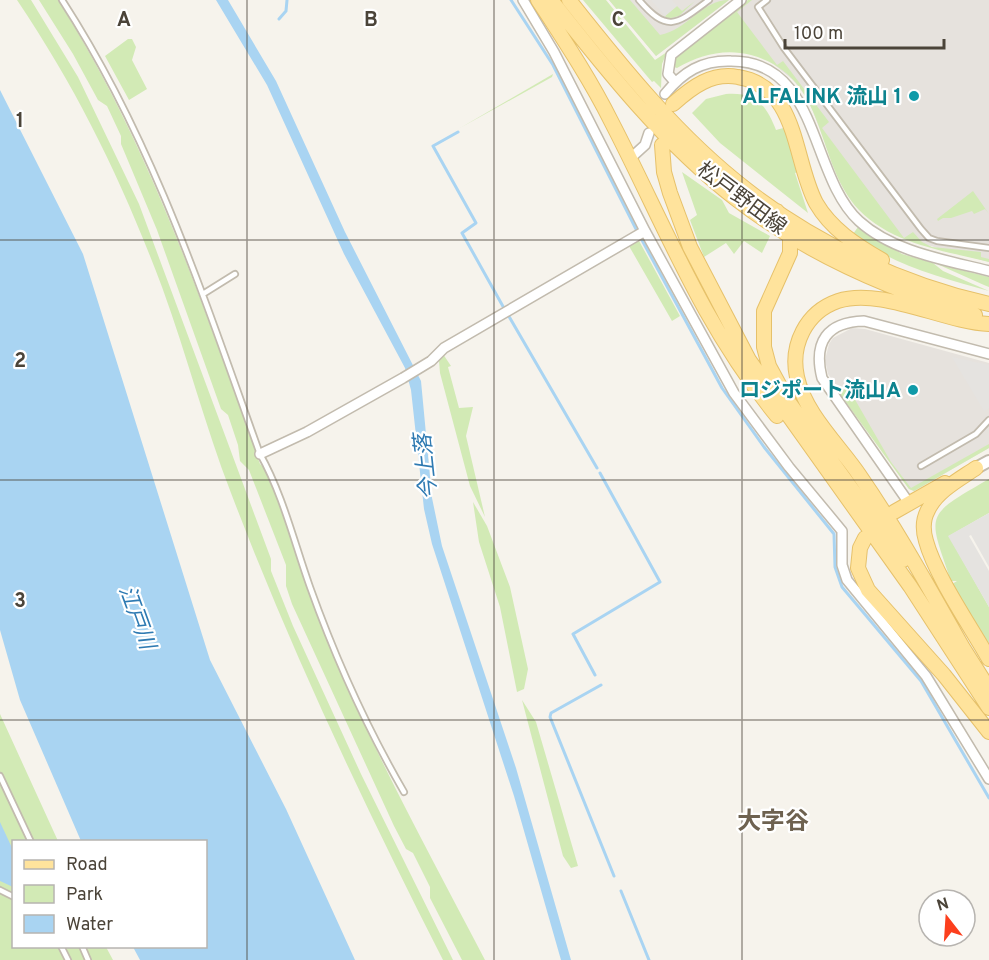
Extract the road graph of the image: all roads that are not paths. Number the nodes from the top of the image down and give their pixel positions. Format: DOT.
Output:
graph roads {
  1 [pos="62,0"];
  2 [pos="523,0"];
  3 [pos="538,0"];
  4 [pos="551,0"];
  5 [pos="569,0"];
  6 [pos="639,0"];
  7 [pos="709,0"];
  8 [pos="741,0"];
  9 [pos="767,0"];
  10 [pos="675,82"];
  11 [pos="669,99"];
  12 [pos="649,134"];
  13 [pos="662,145"];
  14 [pos="634,155"];
  15 [pos="622,160"];
  16 [pos="611,165"];
  17 [pos="777,211"];
  18 [pos="641,234"];
  19 [pos="790,235"];
  20 [pos="989,248"];
  21 [pos="989,272"];
  22 [pos="235,274"];
  23 [pos="203,294"];
  24 [pos="989,299"];
  25 [pos="989,304"];
  26 [pos="989,319"];
  27 [pos="989,324"];
  28 [pos="989,354"];
  29 [pos="989,420"];
  30 [pos="260,454"];
  31 [pos="989,461"];
  32 [pos="921,466"];
  33 [pos="976,468"];
  34 [pos="909,502"];
  35 [pos="894,512"];
  36 [pos="859,514"];
  37 [pos="865,538"];
  38 [pos="963,648"];
  39 [pos="989,659"];
  40 [pos="989,689"];
  41 [pos="989,708"];
  42 [pos="989,732"];
  43 [pos="0,776"];
  44 [pos="989,779"];
  45 [pos="404,792"];
  46 [pos="30,840"];
  1 -- 23 [label="lane"];
  2 -- 16 [label="street"];
  3 -- 36 [label="main road"];
  4 -- 19 [label="main road, 松戸野田線"];
  5 -- 17 [label="main road, 松戸野田線"];
  6 -- 7 [label="lane"];
  8 -- 10 [label="street"];
  9 -- 20 [label="lane"];
  10 -- 11 [label="street"];
  10 -- 21 [label="street"];
  11 -- 24 [label="main road"];
  12 -- 14 [label="street"];
  13 -- 36 [label="main road"];
  15 -- 16 [label="street"];
  16 -- 18 [label="street"];
  17 -- 19 [label="main road"];
  17 -- 25 [label="main road, 松戸野田線"];
  18 -- 30 [label="street"];
  18 -- 44 [label="street"];
  19 -- 26 [label="main road, 松戸野田線"];
  19 -- 38 [label="main road"];
  22 -- 23 [label="lane"];
  23 -- 30 [label="lane"];
  27 -- 38 [label="main road"];
  28 -- 34 [label="street"];
  29 -- 32 [label="lane"];
  30 -- 45 [label="lane"];
  31 -- 33 [label="street"];
  33 -- 34 [label="main road"];
  33 -- 39 [label="main road"];
  34 -- 35 [label="main road"];
  36 -- 41 [label="main road"];
  37 -- 42 [label="main road"];
  38 -- 40 [label="main road"];
  43 -- 46 [label="lane"];
}
